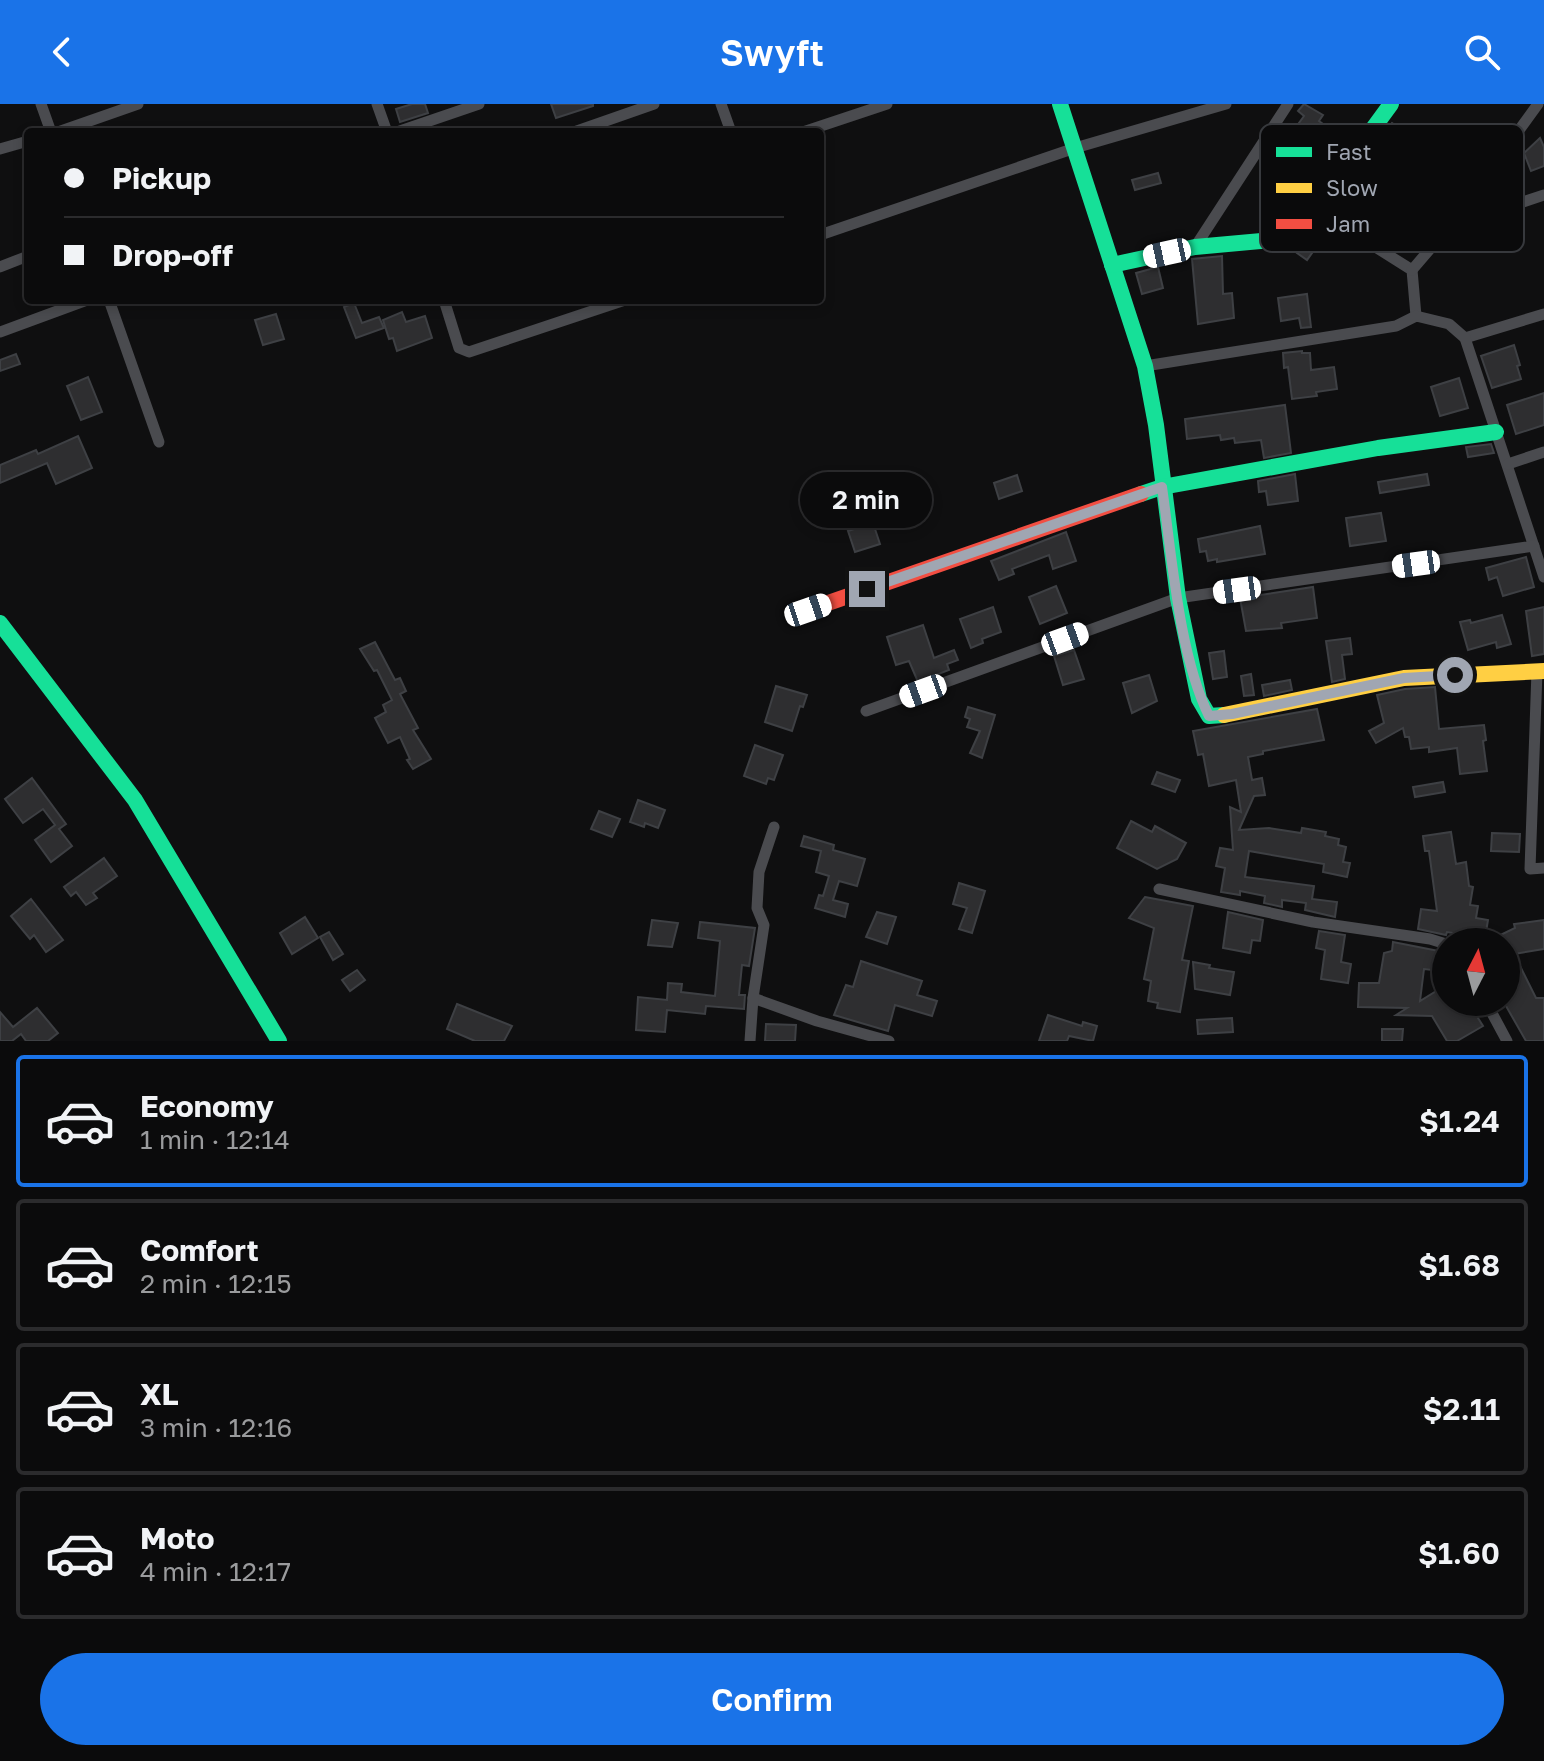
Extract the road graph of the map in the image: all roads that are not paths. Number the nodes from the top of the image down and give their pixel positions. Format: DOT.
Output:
graph roads {
  1 [pos="41,104"];
  2 [pos="138,104"];
  3 [pos="377,104"];
  4 [pos="479,104"];
  5 [pos="654,104"];
  6 [pos="721,104"];
  7 [pos="887,104"];
  8 [pos="1060,104"];
  9 [pos="1226,104"];
  10 [pos="1288,104"];
  11 [pos="1391,104"];
  12 [pos="1538,104"];
  13 [pos="1275,124"];
  14 [pos="1377,124"];
  15 [pos="1523,124"];
  16 [pos="50,128"];
  17 [pos="69,128"];
  18 [pos="386,128"];
  19 [pos="409,128"];
  20 [pos="585,128"];
  21 [pos="730,128"];
  22 [pos="815,128"];
  23 [pos="24,142"];
  24 [pos="1260,147"];
  25 [pos="1075,148"];
  26 [pos="0,149"];
  27 [pos="1544,195"];
  28 [pos="1524,202"];
  29 [pos="824,234"];
  30 [pos="1260,241"];
  31 [pos="1195,247"];
  32 [pos="1383,252"];
  33 [pos="1427,252"];
  34 [pos="24,258"];
  35 [pos="1112,265"];
  36 [pos="0,267"];
  37 [pos="1412,270"];
  38 [pos="76,304"];
  39 [pos="110,304"];
  40 [pos="445,304"];
  41 [pos="613,304"];
  42 [pos="1544,314"];
  43 [pos="1416,316"];
  44 [pos="0,332"];
  45 [pos="1465,338"];
  46 [pos="1145,366"];
  47 [pos="1496,432"];
  48 [pos="159,442"];
  49 [pos="1544,452"];
  50 [pos="1508,464"];
  51 [pos="1162,487"];
  52 [pos="1534,546"];
  53 [pos="1543,572"];
  54 [pos="1178,598"];
  55 [pos="808,610"];
  56 [pos="1,627"];
  57 [pos="1541,671"];
  58 [pos="866,711"];
  59 [pos="774,827"];
  60 [pos="1544,868"];
  61 [pos="1159,889"];
  62 [pos="1432,940"];
  63 [pos="753,998"];
  64 [pos="1494,1016"];
  65 [pos="279,1041"];
  66 [pos="750,1041"];
  67 [pos="889,1041"];
  68 [pos="1507,1041"];
  1 -- 16 [label="street"];
  2 -- 17 [label="street"];
  3 -- 18 [label="street"];
  4 -- 19 [label="street"];
  5 -- 20 [label="street"];
  6 -- 21 [label="street"];
  7 -- 22 [label="street"];
  8 -- 25 [label="street"];
  9 -- 25 [label="street"];
  10 -- 13 [label="street"];
  11 -- 14 [label="street"];
  12 -- 15 [label="street"];
  23 -- 26 [label="street"];
  24 -- 31 [label="street"];
  25 -- 29 [label="street"];
  25 -- 35 [label="street"];
  27 -- 28 [label="street"];
  30 -- 31 [label="street"];
  31 -- 35 [label="street"];
  32 -- 37 [label="street"];
  33 -- 37 [label="street"];
  34 -- 36 [label="street"];
  35 -- 46 [label="street"];
  37 -- 43 [label="street"];
  38 -- 44 [label="street"];
  39 -- 48 [label="street"];
  40 -- 41 [label="street"];
  42 -- 45 [label="street"];
  43 -- 45 [label="street"];
  43 -- 46 [label="street"];
  45 -- 47 [label="street"];
  46 -- 51 [label="street"];
  47 -- 50 [label="street"];
  47 -- 51 [label="street"];
  49 -- 50 [label="street"];
  50 -- 52 [label="street"];
  51 -- 54 [label="street"];
  51 -- 55 [label="street"];
  52 -- 53 [label="street"];
  52 -- 54 [label="street"];
  54 -- 57 [label="street"];
  54 -- 58 [label="street"];
  56 -- 65 [label="street"];
  57 -- 60 [label="street"];
  59 -- 63 [label="street"];
  61 -- 62 [label="street"];
  63 -- 66 [label="street"];
  63 -- 67 [label="street"];
  64 -- 68 [label="street"];
}
